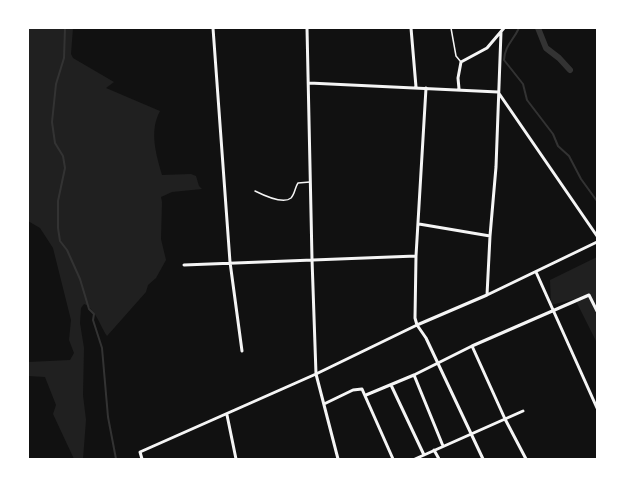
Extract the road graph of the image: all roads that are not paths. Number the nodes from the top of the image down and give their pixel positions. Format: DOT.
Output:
graph roads {
  1 [pos="213,28"];
  2 [pos="307,28"];
  3 [pos="411,28"];
  4 [pos="451,28"];
  5 [pos="504,28"];
  6 [pos="501,32"];
  7 [pos="461,62"];
  8 [pos="309,83"];
  9 [pos="416,87"];
  10 [pos="426,88"];
  11 [pos="458,89"];
  12 [pos="498,92"];
  13 [pos="311,182"];
  14 [pos="255,191"];
  15 [pos="419,224"];
  16 [pos="490,236"];
  17 [pos="597,236"];
  18 [pos="597,242"];
  19 [pos="416,256"];
  20 [pos="312,259"];
  21 [pos="230,262"];
  22 [pos="184,265"];
  23 [pos="536,272"];
  24 [pos="487,296"];
  25 [pos="554,310"];
  26 [pos="597,311"];
  27 [pos="417,325"];
  28 [pos="472,346"];
  29 [pos="242,351"];
  30 [pos="438,362"];
  31 [pos="316,374"];
  32 [pos="414,375"];
  33 [pos="391,385"];
  34 [pos="366,395"];
  35 [pos="324,404"];
  36 [pos="597,408"];
  37 [pos="523,411"];
  38 [pos="228,415"];
  39 [pos="504,419"];
  40 [pos="472,434"];
  41 [pos="443,446"];
  42 [pos="434,450"];
  43 [pos="424,455"];
  44 [pos="142,459"];
  45 [pos="236,459"];
  46 [pos="338,459"];
  47 [pos="393,459"];
  48 [pos="415,459"];
  49 [pos="438,459"];
  50 [pos="483,459"];
  51 [pos="526,459"];
  1 -- 21 [label="street"];
  2 -- 8 [label="street"];
  3 -- 9 [label="street"];
  4 -- 7 [label="lane"];
  5 -- 6 [label="street"];
  6 -- 7 [label="street"];
  6 -- 12 [label="street"];
  7 -- 11 [label="street"];
  8 -- 9 [label="street"];
  8 -- 13 [label="street"];
  9 -- 10 [label="street"];
  10 -- 11 [label="street"];
  10 -- 15 [label="street"];
  11 -- 12 [label="street"];
  12 -- 16 [label="street"];
  12 -- 17 [label="street"];
  13 -- 14 [label="lane"];
  13 -- 20 [label="street"];
  15 -- 16 [label="street"];
  15 -- 19 [label="street"];
  16 -- 24 [label="street"];
  18 -- 23 [label="street"];
  19 -- 20 [label="street"];
  19 -- 27 [label="street"];
  20 -- 21 [label="street"];
  20 -- 31 [label="street"];
  21 -- 22 [label="street"];
  21 -- 29 [label="street"];
  23 -- 24 [label="street"];
  23 -- 25 [label="street"];
  24 -- 27 [label="street"];
  25 -- 26 [label="street"];
  25 -- 28 [label="street"];
  25 -- 36 [label="street"];
  27 -- 30 [label="street"];
  27 -- 31 [label="street"];
  28 -- 30 [label="street"];
  28 -- 39 [label="street"];
  30 -- 32 [label="street"];
  30 -- 40 [label="street"];
  31 -- 35 [label="street"];
  31 -- 38 [label="street"];
  32 -- 33 [label="street"];
  32 -- 41 [label="street"];
  33 -- 34 [label="street"];
  33 -- 43 [label="street"];
  34 -- 35 [label="street"];
  34 -- 47 [label="street"];
  35 -- 46 [label="street"];
  37 -- 39 [label="street"];
  38 -- 44 [label="street"];
  38 -- 45 [label="street"];
  39 -- 40 [label="street"];
  39 -- 51 [label="street"];
  40 -- 41 [label="street"];
  40 -- 50 [label="street"];
  41 -- 42 [label="street"];
  42 -- 43 [label="street"];
  42 -- 49 [label="street"];
  43 -- 48 [label="street"];
}
